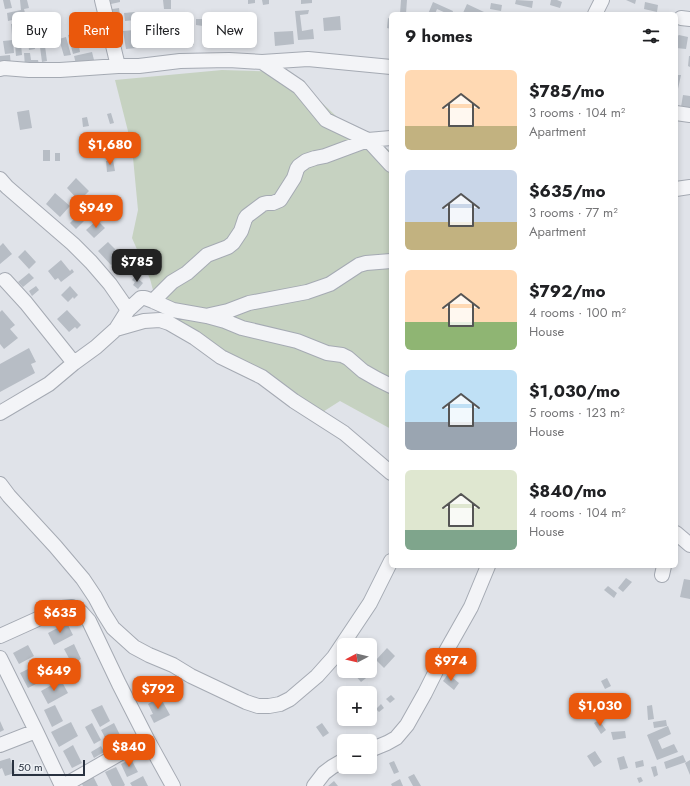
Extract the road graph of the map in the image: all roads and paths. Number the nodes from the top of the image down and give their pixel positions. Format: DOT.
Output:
graph roads {
  1 [pos="102,0"];
  2 [pos="602,0"];
  3 [pos="596,12"];
  4 [pos="262,62"];
  5 [pos="118,66"];
  6 [pos="389,67"];
  7 [pos="0,69"];
  8 [pos="678,113"];
  9 [pos="690,115"];
  10 [pos="389,138"];
  11 [pos="368,140"];
  12 [pos="389,163"];
  13 [pos="0,179"];
  14 [pos="690,187"];
  15 [pos="678,190"];
  16 [pos="389,261"];
  17 [pos="5,280"];
  18 [pos="153,301"];
  19 [pos="128,310"];
  20 [pos="207,316"];
  21 [pos="116,329"];
  22 [pos="74,363"];
  23 [pos="389,385"];
  24 [pos="0,413"];
  25 [pos="389,471"];
  26 [pos="0,484"];
  27 [pos="678,535"];
  28 [pos="690,545"];
  29 [pos="389,566"];
  30 [pos="487,568"];
  31 [pos="0,636"];
  32 [pos="0,658"];
  33 [pos="36,730"];
  34 [pos="147,739"];
  35 [pos="0,745"];
  36 [pos="377,747"];
  37 [pos="337,764"];
  38 [pos="62,786"];
  39 [pos="173,786"];
  40 [pos="314,786"];
  1 -- 5 [label="street"];
  2 -- 3 [label="street"];
  4 -- 5 [label="street"];
  4 -- 6 [label="street"];
  4 -- 11 [label="street"];
  5 -- 7 [label="street"];
  8 -- 9 [label="street"];
  10 -- 11 [label="street"];
  11 -- 12 [label="street"];
  11 -- 18 [label="street"];
  13 -- 19 [label="street"];
  14 -- 15 [label="street"];
  16 -- 20 [label="street"];
  17 -- 22 [label="street"];
  18 -- 19 [label="street"];
  18 -- 20 [label="street"];
  19 -- 21 [label="street"];
  20 -- 23 [label="street"];
  21 -- 22 [label="street"];
  21 -- 25 [label="street"];
  22 -- 24 [label="street"];
  26 -- 29 [label="street"];
  27 -- 28 [label="street"];
  30 -- 36 [label="street"];
  31 -- 34 [label="street"];
  32 -- 33 [label="street"];
  33 -- 35 [label="street"];
  33 -- 38 [label="street"];
  34 -- 38 [label="street"];
  34 -- 39 [label="street"];
  37 -- 40 [label="street"];
}
